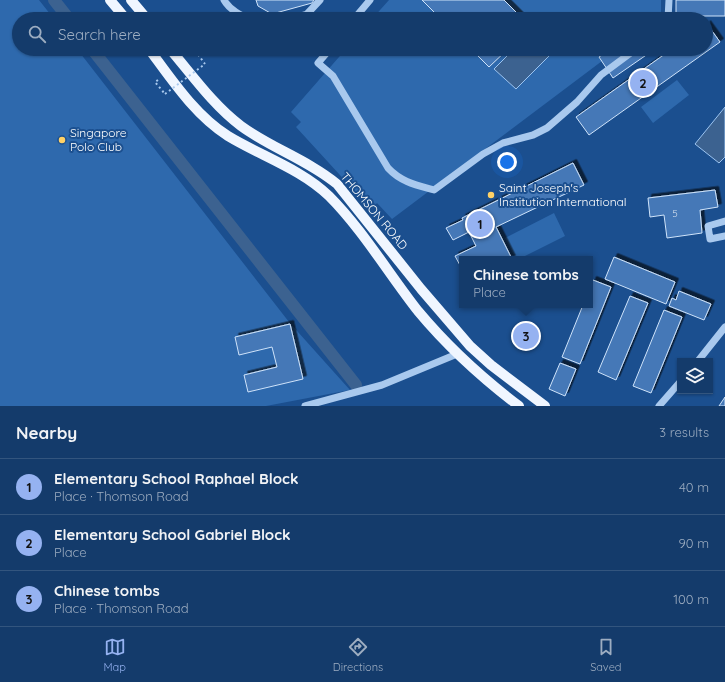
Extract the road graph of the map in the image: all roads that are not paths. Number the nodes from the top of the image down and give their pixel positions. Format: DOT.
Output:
graph roads {
  1 [pos="110,0"];
  2 [pos="131,0"];
  3 [pos="224,0"];
  4 [pos="320,0"];
  5 [pos="370,0"];
  6 [pos="669,0"];
  7 [pos="120,12"];
  8 [pos="141,12"];
  9 [pos="237,12"];
  10 [pos="309,12"];
  11 [pos="360,12"];
  12 [pos="668,12"];
  13 [pos="154,56"];
  14 [pos="176,56"];
  15 [pos="324,56"];
  16 [pos="627,56"];
  17 [pos="725,221"];
  18 [pos="725,236"];
  19 [pos="725,327"];
  20 [pos="457,354"];
  21 [pos="700,358"];
  22 [pos="677,385"];
  23 [pos="305,406"];
  24 [pos="519,406"];
  25 [pos="545,406"];
  26 [pos="659,406"];
  1 -- 7 [label="main road"];
  2 -- 8 [label="main road"];
  3 -- 9 [label="street"];
  4 -- 10 [label="street"];
  5 -- 11 [label="street"];
  6 -- 12 [label="street"];
  13 -- 20 [label="main road, THOMSON ROAD"];
  14 -- 25 [label="main road, THOMSON ROAD"];
  15 -- 16 [label="street"];
  17 -- 18 [label="street"];
  19 -- 21 [label="street"];
  20 -- 23 [label="street"];
  20 -- 24 [label="main road, THOMSON ROAD"];
  22 -- 26 [label="street"];
}
